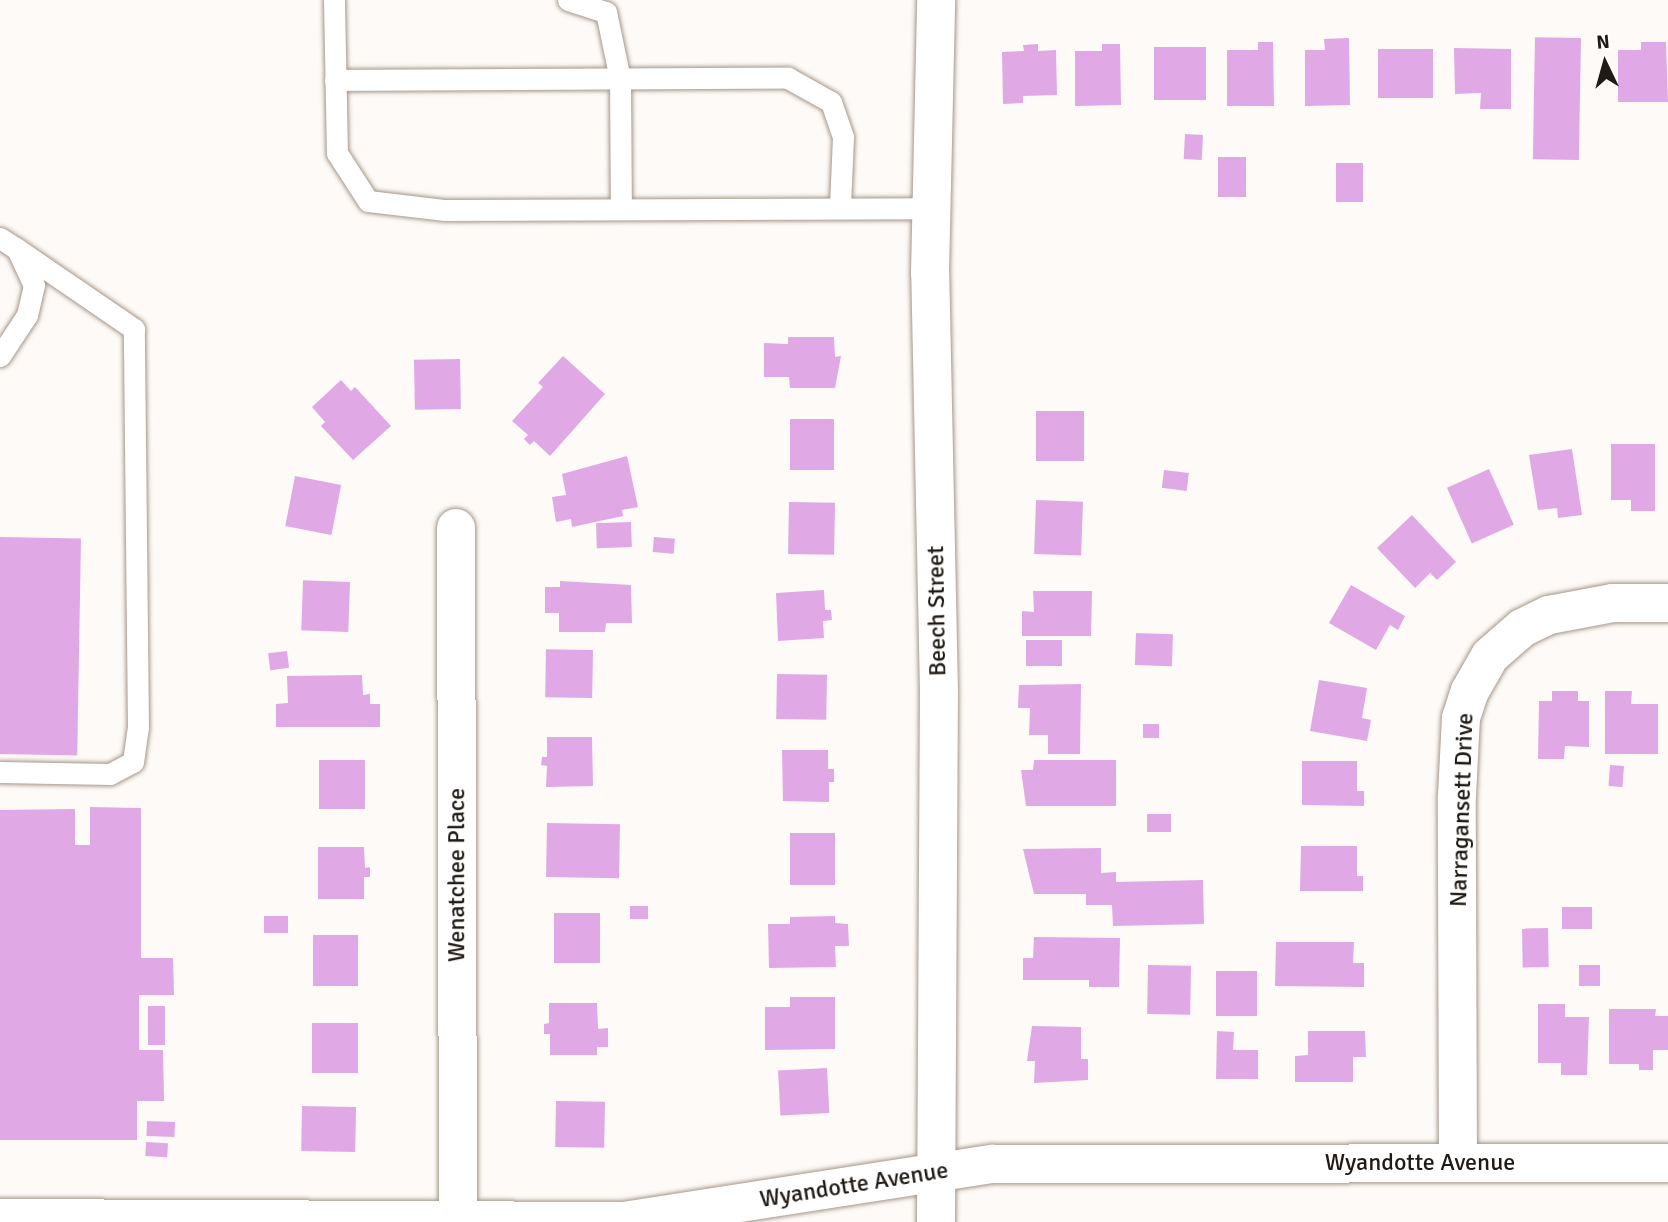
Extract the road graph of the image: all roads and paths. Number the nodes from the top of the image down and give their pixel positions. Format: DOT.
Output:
graph roads {
  1 [pos="334,0"];
  2 [pos="568,0"];
  3 [pos="936,0"];
  4 [pos="620,79"];
  5 [pos="335,80"];
  6 [pos="841,205"];
  7 [pos="933,208"];
  8 [pos="621,209"];
  9 [pos="8,244"];
  10 [pos="0,356"];
  11 [pos="456,528"];
  12 [pos="1668,603"];
  13 [pos="0,772"];
  14 [pos="1458,1163"];
  15 [pos="1668,1163"];
  16 [pos="936,1173"];
  17 [pos="0,1218"];
  18 [pos="458,1221"];
  19 [pos="936,1222"];
  1 -- 5 [label="lane"];
  2 -- 4 [label="lane"];
  3 -- 7 [label="street, Beech Street"];
  4 -- 5 [label="lane"];
  4 -- 6 [label="lane"];
  4 -- 8 [label="lane"];
  5 -- 8 [label="lane"];
  6 -- 7 [label="lane"];
  6 -- 8 [label="lane"];
  7 -- 16 [label="street, Beech Street"];
  9 -- 10 [label="lane"];
  9 -- 13 [label="lane"];
  11 -- 18 [label="street, Wenatchee Place"];
  12 -- 14 [label="street, Narragansett Drive"];
  14 -- 15 [label="street, Wyandotte Avenue"];
  14 -- 16 [label="street, Wyandotte Avenue"];
  16 -- 18 [label="street, Wyandotte Avenue"];
  16 -- 19 [label="street, Beech Street"];
  17 -- 18 [label="street, Wyandotte Avenue"];
}
